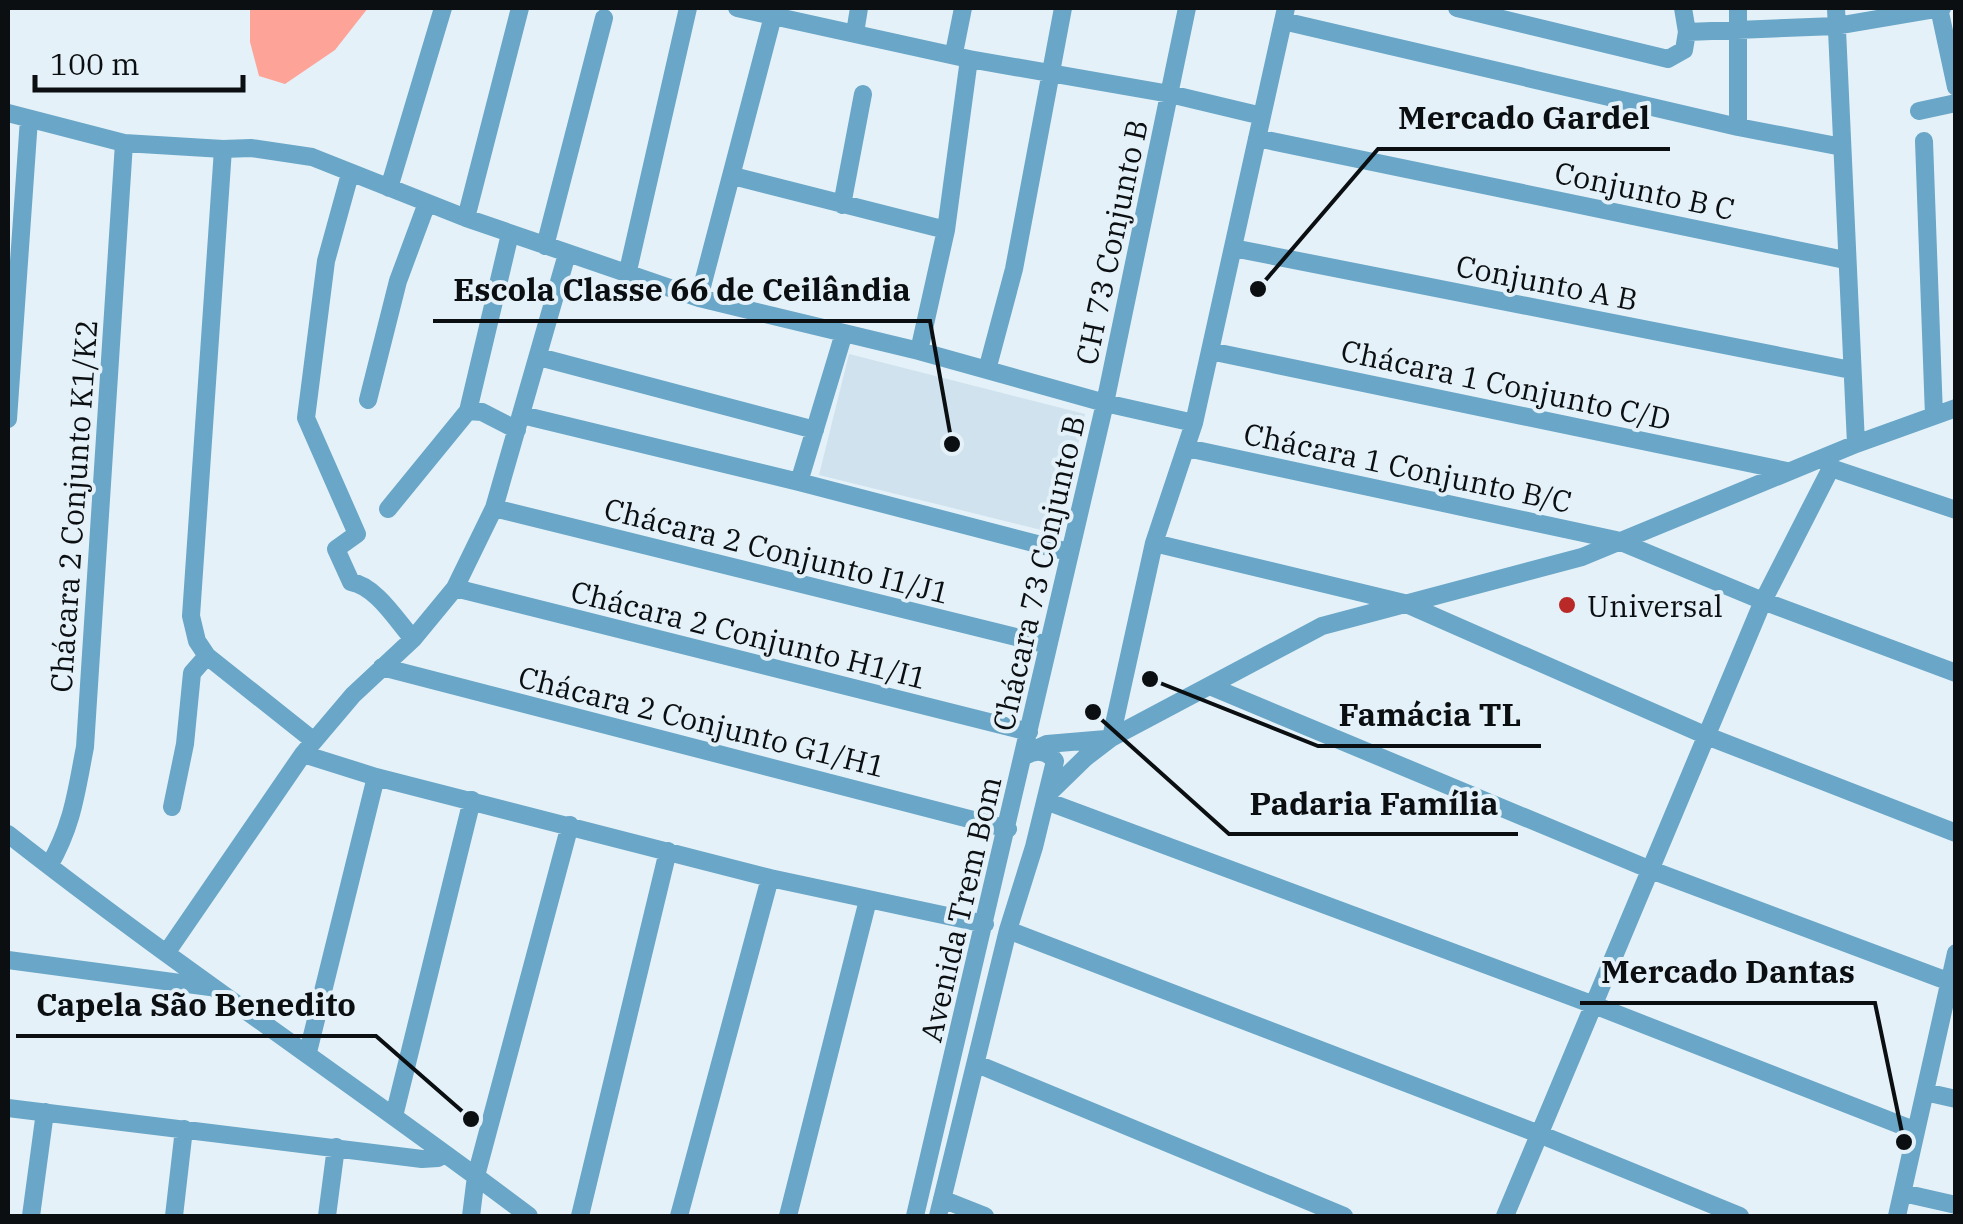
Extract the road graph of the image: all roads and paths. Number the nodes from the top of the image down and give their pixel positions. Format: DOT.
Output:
graph roads {
  1 [pos="442,8"];
  2 [pos="520,8"];
  3 [pos="688,8"];
  4 [pos="859,8"];
  5 [pos="963,8"];
  6 [pos="1063,8"];
  7 [pos="1186,8"];
  8 [pos="1457,8"];
  9 [pos="1682,8"];
  10 [pos="1738,8"];
  11 [pos="1941,8"];
  12 [pos="755,11"];
  13 [pos="1285,14"];
  14 [pos="1836,17"];
  15 [pos="604,18"];
  16 [pos="1739,30"];
  17 [pos="1687,32"];
  18 [pos="854,33"];
  19 [pos="962,56"];
  20 [pos="1049,74"];
  21 [pos="1956,87"];
  22 [pos="863,94"];
  23 [pos="1170,94"];
  24 [pos="1956,103"];
  25 [pos="1919,111"];
  26 [pos="8,112"];
  27 [pos="1262,116"];
  28 [pos="29,118"];
  29 [pos="1738,127"];
  30 [pos="1257,138"];
  31 [pos="1924,140"];
  32 [pos="124,143"];
  33 [pos="1842,147"];
  34 [pos="223,149"];
  35 [pos="350,174"];
  36 [pos="733,176"];
  37 [pos="390,188"];
  38 [pos="426,203"];
  39 [pos="842,206"];
  40 [pos="466,218"];
  41 [pos="946,230"];
  42 [pos="510,234"];
  43 [pos="545,246"];
  44 [pos="1233,248"];
  45 [pos="567,254"];
  46 [pos="1846,260"];
  47 [pos="626,275"];
  48 [pos="699,298"];
  49 [pos="844,333"];
  50 [pos="918,351"];
  51 [pos="1210,351"];
  52 [pos="538,357"];
  53 [pos="986,370"];
  54 [pos="1851,370"];
  55 [pos="368,400"];
  56 [pos="1105,402"];
  57 [pos="1956,408"];
  58 [pos="468,411"];
  59 [pos="1934,416"];
  60 [pos="8,419"];
  61 [pos="519,422"];
  62 [pos="1194,423"];
  63 [pos="815,430"];
  64 [pos="1856,444"];
  65 [pos="1188,448"];
  66 [pos="1828,463"];
  67 [pos="1790,472"];
  68 [pos="799,482"];
  69 [pos="494,508"];
  70 [pos="388,509"];
  71 [pos="1956,510"];
  72 [pos="1616,540"];
  73 [pos="1154,543"];
  74 [pos="1068,552"];
  75 [pos="455,588"];
  76 [pos="1763,600"];
  77 [pos="1404,603"];
  78 [pos="413,639"];
  79 [pos="1048,645"];
  80 [pos="207,656"];
  81 [pos="382,667"];
  82 [pos="1956,673"];
  83 [pos="1212,686"];
  84 [pos="1707,736"];
  85 [pos="1112,738"];
  86 [pos="1029,746"];
  87 [pos="308,747"];
  88 [pos="376,777"];
  89 [pos="1047,798"];
  90 [pos="472,800"];
  91 [pos="172,807"];
  92 [pos="570,826"];
  93 [pos="1008,829"];
  94 [pos="1956,833"];
  95 [pos="8,834"];
  96 [pos="668,851"];
  97 [pos="49,866"];
  98 [pos="1651,870"];
  99 [pos="770,878"];
  100 [pos="868,900"];
  101 [pos="985,924"];
  102 [pos="1008,930"];
  103 [pos="168,952"];
  104 [pos="1956,954"];
  105 [pos="8,960"];
  106 [pos="1950,982"];
  107 [pos="211,987"];
  108 [pos="1594,1005"];
  109 [pos="1950,1011"];
  110 [pos="308,1052"];
  111 [pos="976,1064"];
  112 [pos="1925,1092"];
  113 [pos="1956,1099"];
  114 [pos="8,1108"];
  115 [pos="45,1112"];
  116 [pos="394,1116"];
  117 [pos="184,1129"];
  118 [pos="1916,1131"];
  119 [pos="1540,1134"];
  120 [pos="336,1146"];
  121 [pos="444,1154"];
  122 [pos="476,1176"];
  123 [pos="1903,1193"];
  124 [pos="1956,1204"];
  125 [pos="940,1208"];
  126 [pos="31,1216"];
  127 [pos="174,1216"];
  128 [pos="327,1216"];
  129 [pos="470,1216"];
  130 [pos="529,1216"];
  131 [pos="580,1216"];
  132 [pos="679,1216"];
  133 [pos="788,1216"];
  134 [pos="915,1216"];
  135 [pos="985,1216"];
  136 [pos="1344,1216"];
  137 [pos="1504,1216"];
  138 [pos="1740,1216"];
  139 [pos="1897,1216"];
  1 -- 37 [label="street"];
  2 -- 40 [label="street"];
  3 -- 47 [label="street"];
  4 -- 18 [label="street"];
  5 -- 19 [label="street"];
  6 -- 20 [label="street"];
  7 -- 23 [label="street, CH 73 Conjunto B"];
  8 -- 17 [label="street"];
  9 -- 17 [label="street"];
  10 -- 16 [label="street"];
  11 -- 14 [label="street"];
  11 -- 21 [label="street"];
  12 -- 18 [label="street"];
  12 -- 36 [label="street"];
  13 -- 27 [label="street"];
  13 -- 29 [label="street"];
  14 -- 16 [label="street"];
  14 -- 33 [label="street"];
  15 -- 43 [label="street"];
  16 -- 17 [label="street"];
  16 -- 29 [label="street"];
  18 -- 19 [label="street"];
  19 -- 20 [label="street"];
  19 -- 41 [label="street"];
  20 -- 23 [label="street"];
  20 -- 53 [label="street"];
  22 -- 39 [label="street"];
  23 -- 27 [label="street"];
  23 -- 56 [label="street, CH 73 Conjunto B"];
  24 -- 25 [label="street"];
  26 -- 28 [label="street"];
  27 -- 30 [label="street"];
  28 -- 32 [label="street"];
  28 -- 60 [label="street"];
  29 -- 33 [label="street"];
  30 -- 44 [label="street"];
  30 -- 46 [label="street, Conjunto B C"];
  31 -- 59 [label="street"];
  32 -- 34 [label="street"];
  32 -- 97 [label="street, Chácara 2 Conjunto K1/K2"];
  33 -- 46 [label="street"];
  34 -- 35 [label="street"];
  34 -- 80 [label="street"];
  35 -- 37 [label="street"];
  35 -- 78 [label="street"];
  36 -- 39 [label="street"];
  36 -- 48 [label="street"];
  37 -- 38 [label="street"];
  38 -- 40 [label="street"];
  38 -- 55 [label="street"];
  39 -- 41 [label="street"];
  40 -- 42 [label="street"];
  41 -- 50 [label="street"];
  42 -- 43 [label="street"];
  42 -- 58 [label="street"];
  43 -- 45 [label="street"];
  44 -- 51 [label="street"];
  44 -- 54 [label="street, Conjunto A B"];
  45 -- 47 [label="street"];
  45 -- 52 [label="street"];
  46 -- 54 [label="street"];
  47 -- 48 [label="street"];
  48 -- 49 [label="street"];
  49 -- 50 [label="street"];
  49 -- 63 [label="street"];
  50 -- 53 [label="street"];
  51 -- 62 [label="street"];
  51 -- 67 [label="street, Chácara 1 Conjunto C/D"];
  52 -- 61 [label="street"];
  52 -- 63 [label="street"];
  53 -- 56 [label="street"];
  54 -- 64 [label="street"];
  56 -- 62 [label="street"];
  56 -- 74 [label="street, Chácara 73 Conjunto B"];
  57 -- 59 [label="street"];
  58 -- 61 [label="street"];
  58 -- 70 [label="street"];
  59 -- 64 [label="street"];
  61 -- 68 [label="street"];
  61 -- 69 [label="street"];
  62 -- 65 [label="street"];
  63 -- 68 [label="street"];
  64 -- 66 [label="street"];
  65 -- 72 [label="street, Chácara 1 Conjunto B/C"];
  65 -- 73 [label="street"];
  66 -- 67 [label="street"];
  66 -- 71 [label="street"];
  66 -- 76 [label="street"];
  67 -- 72 [label="street"];
  68 -- 74 [label="street"];
  69 -- 75 [label="street"];
  69 -- 79 [label="street, Chácara 2 Conjunto I1/J1"];
  72 -- 76 [label="street, Chácara 1 Conjunto B/C"];
  72 -- 77 [label="street"];
  73 -- 77 [label="street"];
  73 -- 85 [label="street"];
  74 -- 79 [label="street, Chácara 73 Conjunto B"];
  75 -- 78 [label="street"];
  75 -- 86 [label="street, Chácara 2 Conjunto H1/I1"];
  76 -- 82 [label="street, Chácara 1 Conjunto B/C"];
  76 -- 84 [label="street"];
  77 -- 83 [label="street"];
  77 -- 84 [label="street"];
  78 -- 81 [label="street"];
  79 -- 86 [label="street, Chácara 73 Conjunto B"];
  80 -- 87 [label="street"];
  80 -- 91 [label="street"];
  81 -- 87 [label="street"];
  81 -- 93 [label="street, Chácara 2 Conjunto G1/H1"];
  83 -- 85 [label="street"];
  83 -- 98 [label="street"];
  84 -- 94 [label="street"];
  84 -- 98 [label="street"];
  85 -- 86 [label="street"];
  85 -- 89 [label="street"];
  86 -- 89 [label="street, Avenida Trem Bom"];
  86 -- 93 [label="street, Avenida Trem Bom"];
  87 -- 88 [label="street"];
  87 -- 103 [label="street"];
  88 -- 90 [label="street"];
  88 -- 110 [label="street"];
  89 -- 102 [label="street, Avenida Trem Bom"];
  89 -- 108 [label="street"];
  90 -- 92 [label="street"];
  90 -- 116 [label="street"];
  92 -- 96 [label="street"];
  92 -- 122 [label="street"];
  93 -- 101 [label="street, Avenida Trem Bom"];
  95 -- 97 [label="street"];
  96 -- 99 [label="street"];
  96 -- 131 [label="street"];
  97 -- 103 [label="street"];
  98 -- 106 [label="street"];
  98 -- 108 [label="street"];
  99 -- 100 [label="street"];
  99 -- 132 [label="street"];
  100 -- 101 [label="street"];
  100 -- 133 [label="street"];
  101 -- 134 [label="street, Avenida Trem Bom"];
  102 -- 111 [label="street, Avenida Trem Bom"];
  102 -- 119 [label="street"];
  103 -- 107 [label="street"];
  104 -- 106 [label="street"];
  105 -- 107 [label="street"];
  106 -- 109 [label="street"];
  107 -- 110 [label="street"];
  108 -- 118 [label="street"];
  108 -- 119 [label="street"];
  109 -- 112 [label="street"];
  110 -- 116 [label="street"];
  111 -- 125 [label="street, Avenida Trem Bom"];
  111 -- 136 [label="street"];
  112 -- 113 [label="street"];
  112 -- 118 [label="street"];
  114 -- 115 [label="street"];
  115 -- 117 [label="street"];
  115 -- 126 [label="street"];
  116 -- 121 [label="street"];
  117 -- 120 [label="street"];
  117 -- 127 [label="street"];
  118 -- 123 [label="street"];
  119 -- 137 [label="street"];
  119 -- 138 [label="street"];
  120 -- 121 [label="street"];
  120 -- 128 [label="street"];
  121 -- 122 [label="street"];
  122 -- 129 [label="street"];
  122 -- 130 [label="street"];
  123 -- 124 [label="street"];
  123 -- 139 [label="street"];
  125 -- 135 [label="street"];
}
